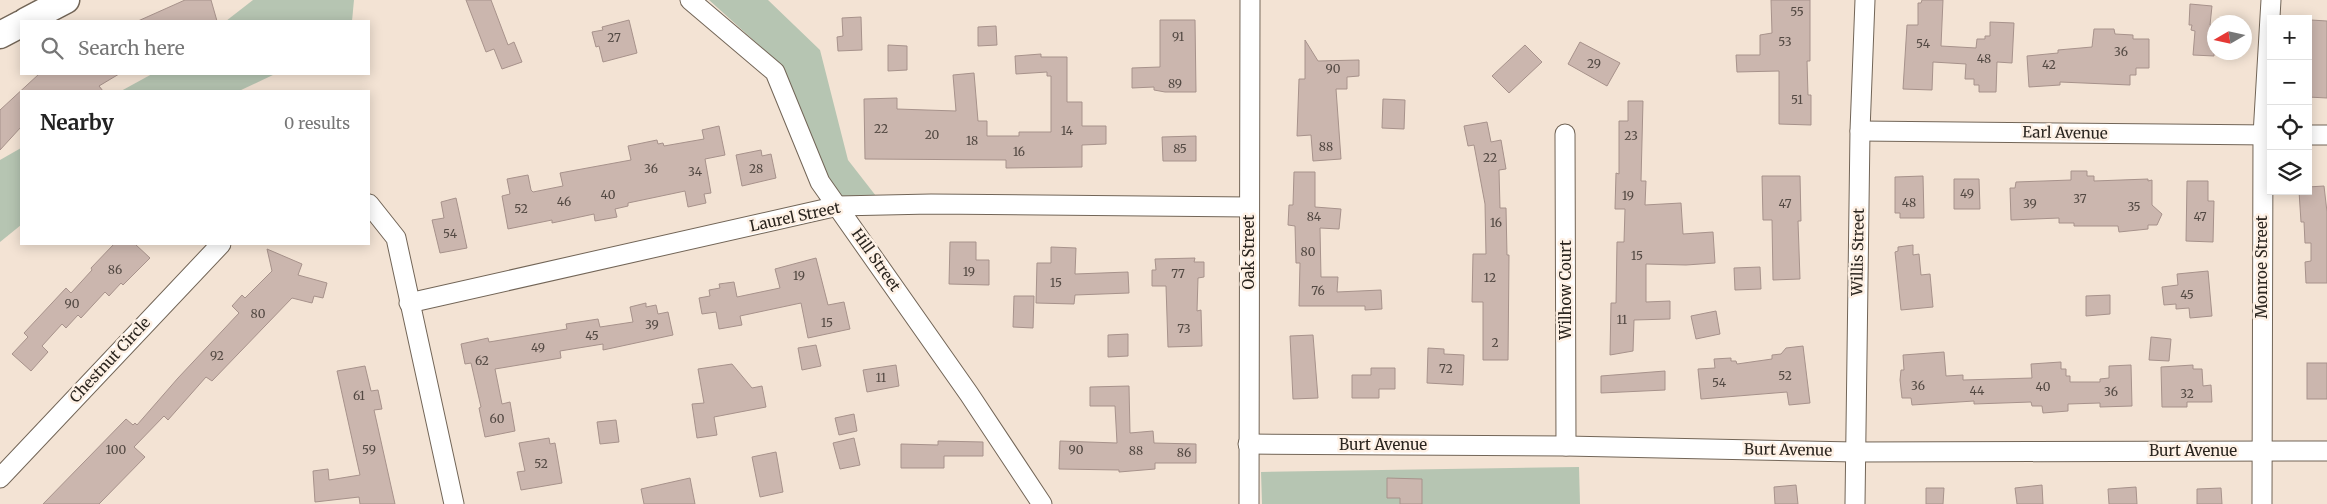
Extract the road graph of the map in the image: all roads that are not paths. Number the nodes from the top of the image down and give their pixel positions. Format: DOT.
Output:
graph roads {
  1 [pos="66,0"];
  2 [pos="690,0"];
  3 [pos="1250,0"];
  4 [pos="1865,0"];
  5 [pos="2272,0"];
  6 [pos="28,20"];
  7 [pos="20,25"];
  8 [pos="0,35"];
  9 [pos="2268,105"];
  10 [pos="1860,131"];
  11 [pos="1565,134"];
  12 [pos="2267,135"];
  13 [pos="2312,135"];
  14 [pos="2327,135"];
  15 [pos="370,205"];
  16 [pos="838,206"];
  17 [pos="1249,207"];
  18 [pos="221,245"];
  19 [pos="409,303"];
  20 [pos="1248,444"];
  21 [pos="1566,446"];
  22 [pos="2262,451"];
  23 [pos="2327,451"];
  24 [pos="1855,452"];
  25 [pos="0,478"];
  26 [pos="454,504"];
  27 [pos="1042,504"];
  28 [pos="1249,504"];
  29 [pos="1855,504"];
  30 [pos="2262,504"];
  1 -- 6 [label="main road"];
  2 -- 16 [label="street, Hill Street"];
  3 -- 17 [label="street, Oak Street"];
  4 -- 10 [label="street, Willis Street"];
  5 -- 9 [label="street, Monroe Street"];
  7 -- 8 [label="main road"];
  10 -- 12 [label="street, Earl Avenue"];
  10 -- 24 [label="street, Willis Street"];
  11 -- 21 [label="street, Wilhow Court"];
  12 -- 22 [label="street, Monroe Street"];
  13 -- 14 [label="street"];
  15 -- 19 [label="street"];
  16 -- 17 [label="street, Laurel Street"];
  16 -- 19 [label="street, Laurel Street"];
  16 -- 27 [label="street, Hill Street"];
  17 -- 20 [label="street, Oak Street"];
  18 -- 25 [label="street, Chestnut Circle"];
  19 -- 26 [label="street"];
  20 -- 21 [label="street, Burt Avenue"];
  20 -- 28 [label="street, Oak Street"];
  21 -- 24 [label="street, Burt Avenue"];
  22 -- 23 [label="street, Burt Avenue"];
  22 -- 24 [label="street, Burt Avenue"];
  22 -- 30 [label="street, Monroe Street"];
  24 -- 29 [label="street, Willis Street"];
}
